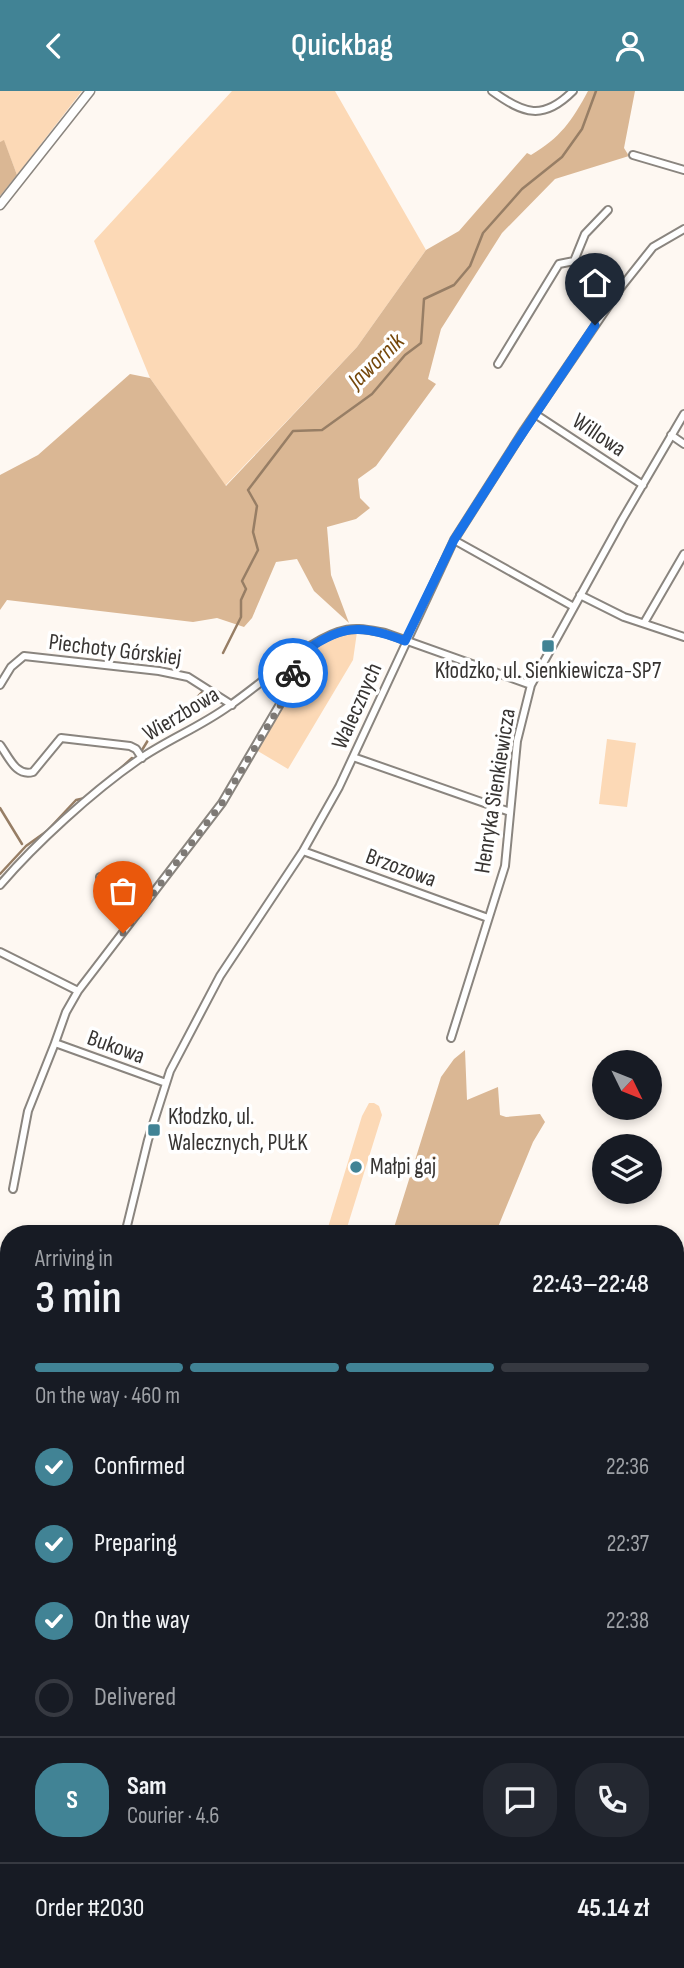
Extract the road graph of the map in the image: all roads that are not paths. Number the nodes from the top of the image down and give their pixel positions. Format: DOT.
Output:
graph roads {
  1 [pos="90,91"];
  2 [pos="492,91"];
  3 [pos="573,91"];
  4 [pos="633,155"];
  5 [pos="684,170"];
  6 [pos="0,205"];
  7 [pos="608,210"];
  8 [pos="684,229"];
  9 [pos="574,261"];
  10 [pos="622,286"];
  11 [pos="498,364"];
  12 [pos="535,414"];
  13 [pos="684,414"];
  14 [pos="671,435"];
  15 [pos="684,444"];
  16 [pos="643,485"];
  17 [pos="454,540"];
  18 [pos="684,554"];
  19 [pos="580,595"];
  20 [pos="574,607"];
  21 [pos="644,623"];
  22 [pos="684,636"];
  23 [pos="405,641"];
  24 [pos="288,663"];
  25 [pos="0,685"];
  26 [pos="531,685"];
  27 [pos="232,705"];
  28 [pos="0,745"];
  29 [pos="353,757"];
  30 [pos="142,758"];
  31 [pos="510,812"];
  32 [pos="303,851"];
  33 [pos="100,877"];
  34 [pos="0,885"];
  35 [pos="138,913"];
  36 [pos="488,918"];
  37 [pos="0,952"];
  38 [pos="78,991"];
  39 [pos="451,1038"];
  40 [pos="55,1043"];
  41 [pos="166,1083"];
  42 [pos="13,1189"];
  43 [pos="127,1225"];
  1 -- 6 [label="street"];
  2 -- 3 [label="street"];
  4 -- 5 [label="street"];
  7 -- 9 [label="street"];
  8 -- 10 [label="street, Walecznych"];
  9 -- 10 [label="street"];
  9 -- 11 [label="street"];
  10 -- 12 [label="street, Walecznych"];
  12 -- 16 [label="street, Willowa"];
  12 -- 17 [label="street, Walecznych"];
  13 -- 14 [label="street, Henryka Sienkiewicza"];
  14 -- 15 [label="street"];
  14 -- 16 [label="street, Henryka Sienkiewicza"];
  16 -- 19 [label="street, Henryka Sienkiewicza"];
  17 -- 20 [label="street"];
  17 -- 23 [label="street, Walecznych"];
  18 -- 21 [label="street"];
  19 -- 20 [label="street, Henryka Sienkiewicza"];
  19 -- 21 [label="street"];
  20 -- 26 [label="street, Henryka Sienkiewicza"];
  21 -- 22 [label="street"];
  23 -- 24 [label="street, Wierzbowa"];
  23 -- 26 [label="street, Wierzbowa"];
  23 -- 29 [label="street, Walecznych"];
  24 -- 27 [label="street, Wierzbowa"];
  24 -- 35 [label="street, Bukowa"];
  25 -- 27 [label="street, Piechoty Górskiej"];
  26 -- 31 [label="street, Henryka Sienkiewicza"];
  27 -- 30 [label="street, Wierzbowa"];
  28 -- 30 [label="street"];
  29 -- 31 [label="street"];
  29 -- 32 [label="street, Walecznych"];
  30 -- 34 [label="street, Wierzbowa"];
  31 -- 36 [label="street, Henryka Sienkiewicza"];
  32 -- 36 [label="street, Brzozowa"];
  32 -- 41 [label="street, Walecznych"];
  33 -- 35 [label="street"];
  35 -- 38 [label="street, Bukowa"];
  36 -- 39 [label="street, Henryka Sienkiewicza"];
  37 -- 38 [label="street"];
  38 -- 40 [label="street, Bukowa"];
  40 -- 41 [label="street, Bukowa"];
  40 -- 42 [label="street, Bukowa"];
  41 -- 43 [label="street, Walecznych"];
}
